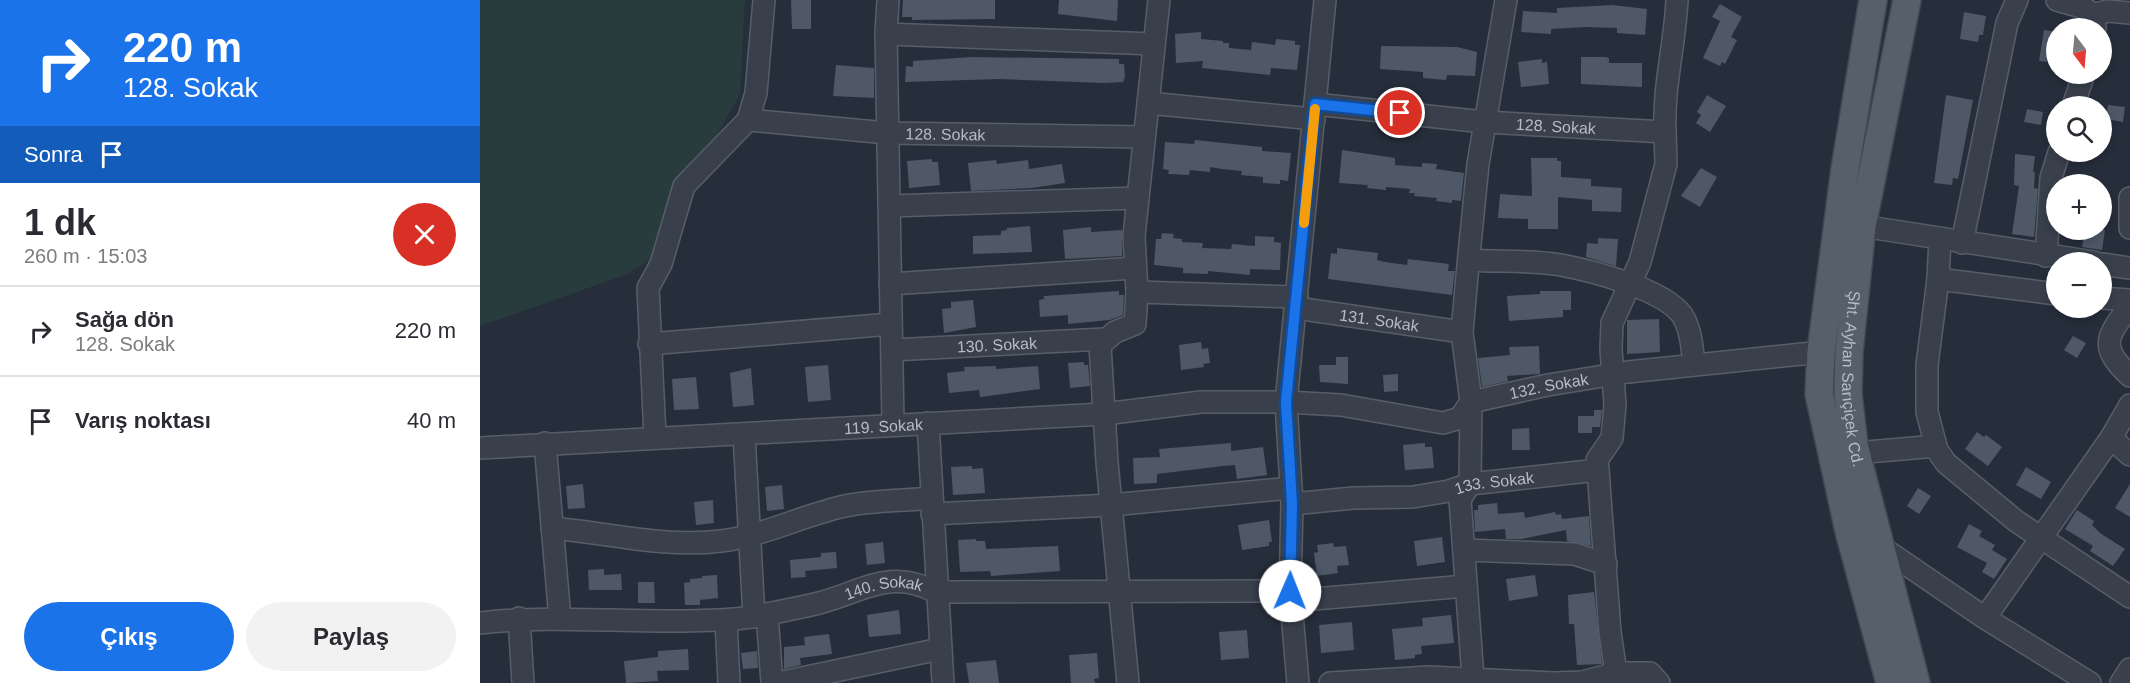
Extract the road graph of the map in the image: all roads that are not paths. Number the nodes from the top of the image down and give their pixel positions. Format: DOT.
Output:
graph roads {
  1 [pos="764,0"];
  2 [pos="888,0"];
  3 [pos="1159,0"];
  4 [pos="1325,0"];
  5 [pos="1506,0"];
  6 [pos="1677,0"];
  7 [pos="1873,0"];
  8 [pos="1907,0"];
  9 [pos="2017,0"];
  10 [pos="2057,0"];
  11 [pos="2130,13"];
  12 [pos="2091,18"];
  13 [pos="2099,18"];
  14 [pos="886,34"];
  15 [pos="1154,44"];
  16 [pos="1148,103"];
  17 [pos="1314,111"];
  18 [pos="748,120"];
  19 [pos="1484,122"];
  20 [pos="1665,132"];
  21 [pos="887,133"];
  22 [pos="1144,137"];
  23 [pos="2056,162"];
  24 [pos="1138,198"];
  25 [pos="2130,198"];
  26 [pos="889,206"];
  27 [pos="1863,226"];
  28 [pos="2130,228"];
  29 [pos="1940,239"];
  30 [pos="1962,243"];
  31 [pos="2046,252"];
  32 [pos="2046,256"];
  33 [pos="1469,260"];
  34 [pos="2112,265"];
  35 [pos="1135,268"];
  36 [pos="2130,268"];
  37 [pos="1938,279"];
  38 [pos="890,284"];
  39 [pos="1629,284"];
  40 [pos="1137,291"];
  41 [pos="2046,293"];
  42 [pos="2112,299"];
  43 [pos="2130,300"];
  44 [pos="1296,303"];
  45 [pos="2130,306"];
  46 [pos="891,324"];
  47 [pos="1462,332"];
  48 [pos="1104,339"];
  49 [pos="649,344"];
  50 [pos="892,350"];
  51 [pos="1821,352"];
  52 [pos="1694,364"];
  53 [pos="1613,374"];
  54 [pos="2130,376"];
  55 [pos="1286,402"];
  56 [pos="1472,402"];
  57 [pos="2130,405"];
  58 [pos="1104,414"];
  59 [pos="893,423"];
  60 [pos="928,423"];
  61 [pos="744,434"];
  62 [pos="655,437"];
  63 [pos="2111,438"];
  64 [pos="545,443"];
  65 [pos="1936,446"];
  66 [pos="480,447"];
  67 [pos="1856,453"];
  68 [pos="2130,455"];
  69 [pos="1598,470"];
  70 [pos="1470,484"];
  71 [pos="1291,496"];
  72 [pos="1111,505"];
  73 [pos="932,506"];
  74 [pos="552,528"];
  75 [pos="750,536"];
  76 [pos="2042,537"];
  77 [pos="1881,546"];
  78 [pos="1464,550"];
  79 [pos="1606,564"];
  80 [pos="1466,586"];
  81 [pos="936,592"];
  82 [pos="1120,593"];
  83 [pos="1290,596"];
  84 [pos="2130,597"];
  85 [pos="761,616"];
  86 [pos="519,618"];
  87 [pos="1984,618"];
  88 [pos="560,619"];
  89 [pos="726,620"];
  90 [pos="480,623"];
  91 [pos="940,649"];
  92 [pos="2130,669"];
  93 [pos="1616,673"];
  94 [pos="1473,678"];
  95 [pos="523,683"];
  96 [pos="729,683"];
  97 [pos="772,683"];
  98 [pos="778,683"];
  99 [pos="943,683"];
  100 [pos="1128,683"];
  101 [pos="1298,683"];
  102 [pos="1330,683"];
  103 [pos="1659,683"];
  104 [pos="1890,683"];
  105 [pos="1916,683"];
  106 [pos="2090,683"];
  107 [pos="2121,683"];
  1 -- 18 [label="street"];
  2 -- 14 [label="street"];
  3 -- 15 [label="street"];
  4 -- 17 [label="street"];
  5 -- 19 [label="street"];
  6 -- 20 [label="street"];
  7 -- 51 [label="main road, Şht. Ayhan Sarıçiçek Cd."];
  8 -- 27 [label="main road, Şht. Ayhan Sarıçiçek Cd."];
  9 -- 30 [label="street"];
  10 -- 12 [label="street"];
  11 -- 13 [label="street"];
  14 -- 15 [label="street"];
  14 -- 21 [label="street"];
  15 -- 16 [label="street"];
  16 -- 17 [label="street, 128. Sokak"];
  16 -- 22 [label="street"];
  17 -- 19 [label="street, 128. Sokak"];
  17 -- 44 [label="street"];
  18 -- 21 [label="street, 128. Sokak"];
  18 -- 49 [label="street"];
  19 -- 20 [label="street, 128. Sokak"];
  19 -- 33 [label="street"];
  20 -- 39 [label="street"];
  21 -- 22 [label="street, 128. Sokak"];
  21 -- 26 [label="street"];
  22 -- 24 [label="street"];
  23 -- 31 [label="street"];
  24 -- 26 [label="street"];
  24 -- 35 [label="street"];
  25 -- 28 [label="street"];
  26 -- 38 [label="street"];
  27 -- 29 [label="street"];
  27 -- 67 [label="main road, Şht. Ayhan Sarıçiçek Cd."];
  29 -- 30 [label="street"];
  29 -- 37 [label="street"];
  30 -- 32 [label="street"];
  33 -- 39 [label="street"];
  33 -- 47 [label="street"];
  34 -- 36 [label="street"];
  35 -- 38 [label="street"];
  35 -- 40 [label="street"];
  37 -- 41 [label="street"];
  37 -- 65 [label="street"];
  38 -- 46 [label="street"];
  39 -- 52 [label="street"];
  39 -- 53 [label="street"];
  40 -- 44 [label="street, 131. Sokak"];
  40 -- 48 [label="street"];
  42 -- 43 [label="street"];
  44 -- 47 [label="street, 131. Sokak"];
  44 -- 55 [label="street"];
  45 -- 54 [label="street"];
  46 -- 49 [label="street"];
  46 -- 50 [label="street"];
  47 -- 56 [label="street"];
  48 -- 50 [label="street, 130. Sokak"];
  48 -- 58 [label="street"];
  49 -- 62 [label="street"];
  50 -- 59 [label="street"];
  51 -- 52 [label="street, 132. Sokak"];
  51 -- 104 [label="main road, Şht. Ayhan Sarıçiçek Cd."];
  52 -- 53 [label="street, 132. Sokak"];
  53 -- 56 [label="street, 132. Sokak"];
  53 -- 69 [label="street"];
  55 -- 56 [label="street, 132. Sokak"];
  55 -- 58 [label="street, 119. Sokak"];
  55 -- 71 [label="street"];
  56 -- 70 [label="street"];
  57 -- 63 [label="street"];
  58 -- 60 [label="street, 119. Sokak"];
  58 -- 72 [label="street"];
  59 -- 60 [label="street, 119. Sokak"];
  59 -- 61 [label="street, 119. Sokak"];
  60 -- 73 [label="street"];
  61 -- 62 [label="street, 119. Sokak"];
  61 -- 75 [label="street"];
  62 -- 64 [label="street, 119. Sokak"];
  63 -- 68 [label="street"];
  63 -- 76 [label="street"];
  64 -- 66 [label="street, 119. Sokak"];
  64 -- 74 [label="street"];
  65 -- 67 [label="street"];
  65 -- 76 [label="street"];
  67 -- 77 [label="main road, Şht. Ayhan Sarıçiçek Cd."];
  69 -- 70 [label="street, 133. Sokak"];
  69 -- 79 [label="street"];
  70 -- 71 [label="street, 133. Sokak"];
  70 -- 78 [label="street"];
  71 -- 72 [label="street, 133. Sokak"];
  71 -- 83 [label="street"];
  72 -- 73 [label="street, 133. Sokak"];
  72 -- 82 [label="street"];
  73 -- 75 [label="street, 133. Sokak"];
  73 -- 81 [label="street"];
  74 -- 75 [label="street, 133. Sokak"];
  74 -- 88 [label="street"];
  75 -- 85 [label="street"];
  76 -- 84 [label="street"];
  76 -- 87 [label="street"];
  77 -- 87 [label="street"];
  77 -- 105 [label="main road, Şht. Ayhan Sarıçiçek Cd."];
  78 -- 79 [label="street"];
  78 -- 80 [label="street"];
  79 -- 93 [label="street"];
  80 -- 83 [label="street, 140. Sokak"];
  80 -- 94 [label="street"];
  81 -- 82 [label="street, 140. Sokak"];
  81 -- 85 [label="street, 140. Sokak"];
  81 -- 91 [label="street"];
  82 -- 83 [label="street, 140. Sokak"];
  82 -- 100 [label="street"];
  83 -- 101 [label="street"];
  85 -- 89 [label="street, 140. Sokak"];
  85 -- 97 [label="street"];
  86 -- 88 [label="street, 140. Sokak"];
  86 -- 90 [label="street, 140. Sokak"];
  86 -- 95 [label="street"];
  87 -- 106 [label="street"];
  88 -- 89 [label="street, 140. Sokak"];
  89 -- 96 [label="street"];
  91 -- 98 [label="street"];
  91 -- 99 [label="street"];
  92 -- 107 [label="street"];
  93 -- 94 [label="street"];
  93 -- 103 [label="street"];
  94 -- 102 [label="street"];
}
